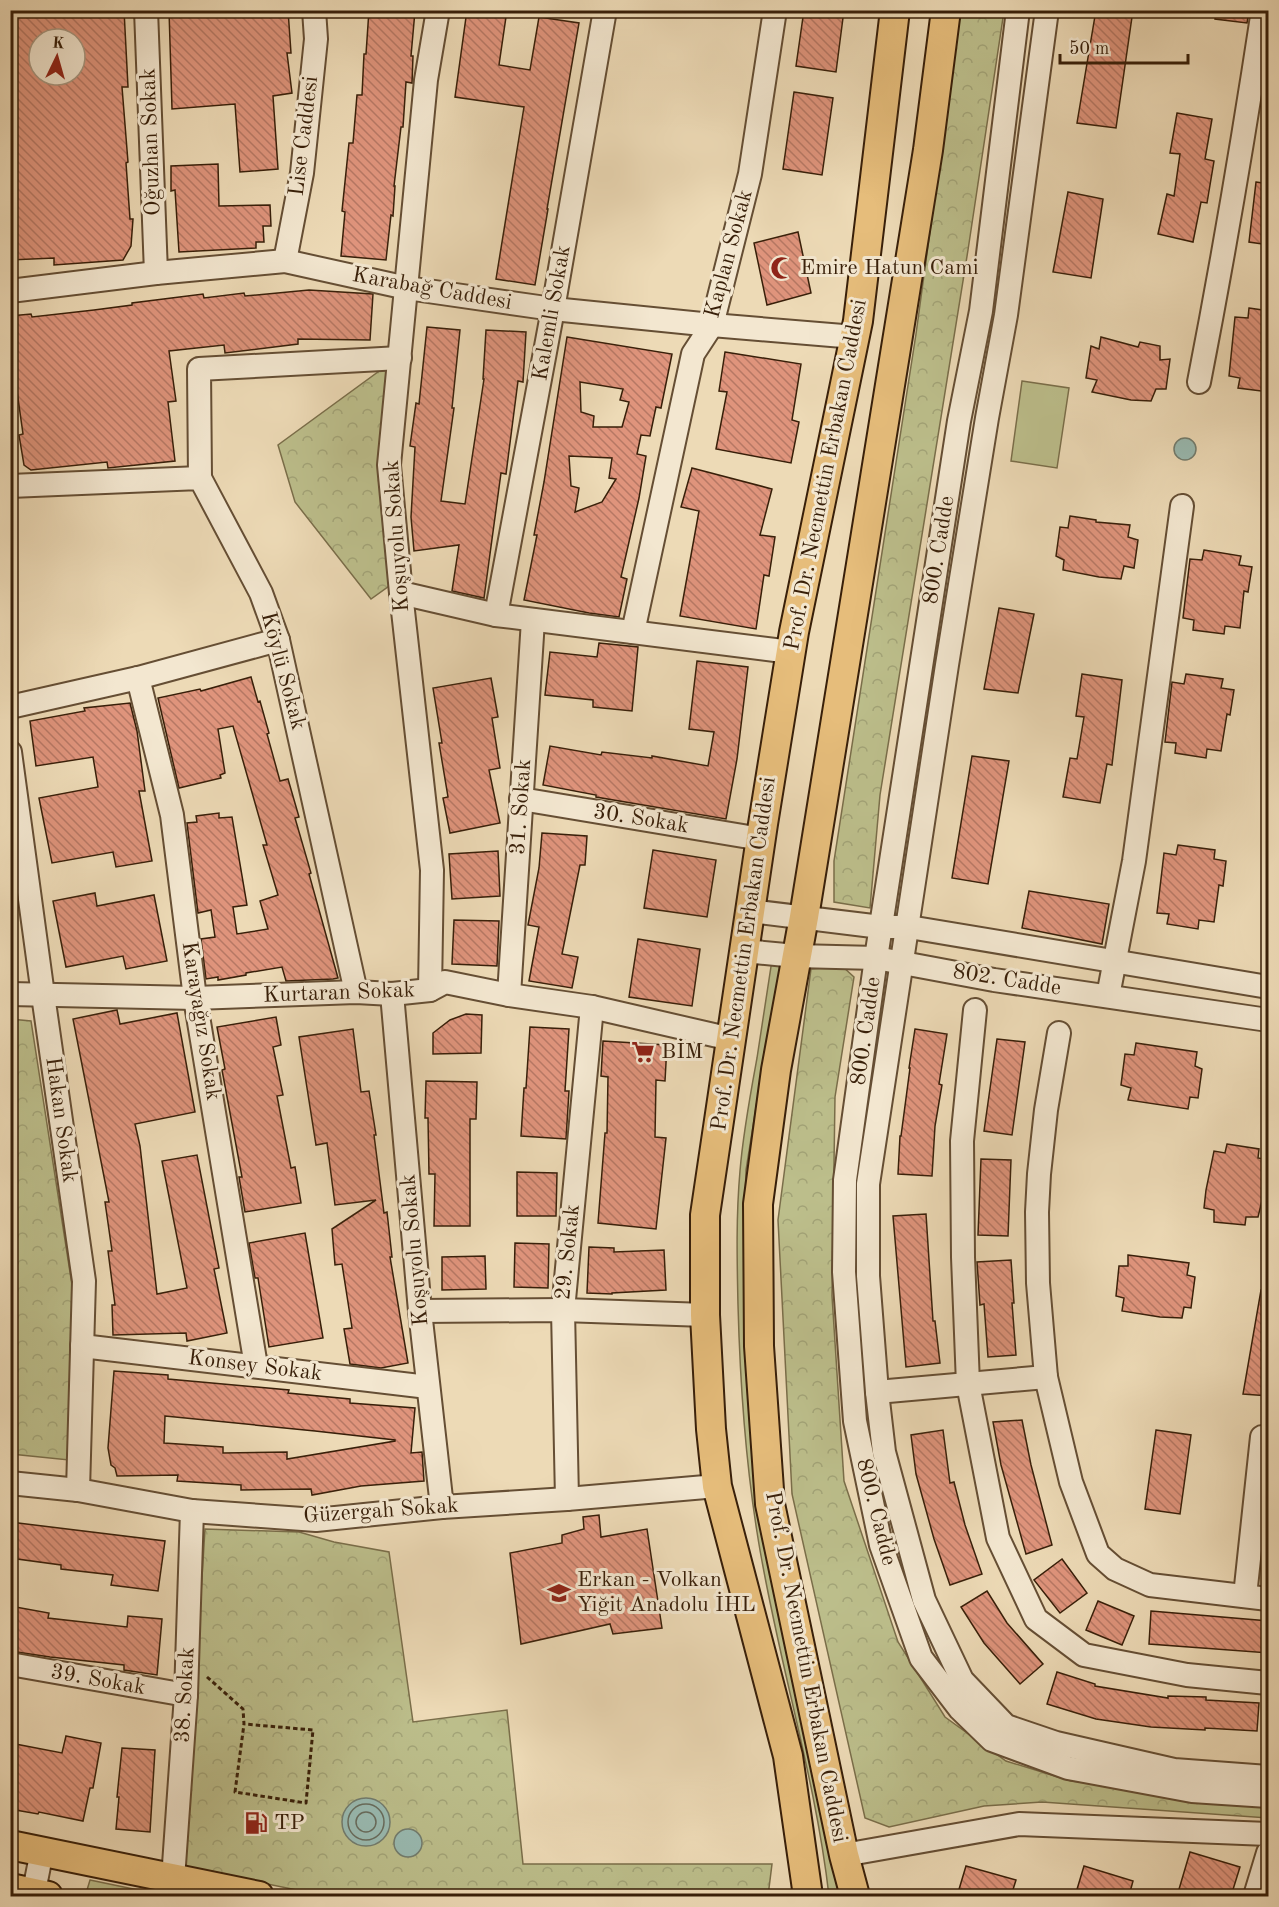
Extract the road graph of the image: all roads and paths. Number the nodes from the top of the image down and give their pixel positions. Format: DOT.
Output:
graph roads {
  1 [pos="146,10"];
  2 [pos="315,10"];
  3 [pos="438,10"];
  4 [pos="605,10"];
  5 [pos="775,10"];
  6 [pos="895,10"];
  7 [pos="946,10"];
  8 [pos="1018,10"];
  9 [pos="1047,10"];
  10 [pos="1263,10"];
  11 [pos="285,261"];
  12 [pos="156,273"];
  13 [pos="407,288"];
  14 [pos="10,291"];
  15 [pos="553,309"];
  16 [pos="712,325"];
  17 [pos="855,337"];
  18 [pos="400,358"];
  19 [pos="1199,382"];
  20 [pos="200,478"];
  21 [pos="10,486"];
  22 [pos="1182,506"];
  23 [pos="401,593"];
  24 [pos="496,615"];
  25 [pos="533,620"];
  26 [pos="633,632"];
  27 [pos="278,640"];
  28 [pos="791,652"];
  29 [pos="138,678"];
  30 [pos="10,707"];
  31 [pos="10,752"];
  32 [pos="521,799"];
  33 [pos="761,839"];
  34 [pos="750,911"];
  35 [pos="804,916"];
  36 [pos="881,927"];
  37 [pos="909,927"];
  38 [pos="744,951"];
  39 [pos="796,956"];
  40 [pos="876,958"];
  41 [pos="1116,960"];
  42 [pos="901,963"];
  43 [pos="1269,987"];
  44 [pos="430,990"];
  45 [pos="356,992"];
  46 [pos="10,994"];
  47 [pos="392,994"];
  48 [pos="43,995"];
  49 [pos="509,995"];
  50 [pos="1108,996"];
  51 [pos="195,998"];
  52 [pos="592,1007"];
  53 [pos="975,1010"];
  54 [pos="1269,1020"];
  55 [pos="1059,1033"];
  56 [pos="731,1039"];
  57 [pos="563,1310"];
  58 [pos="420,1311"];
  59 [pos="705,1315"];
  60 [pos="82,1346"];
  61 [pos="256,1366"];
  62 [pos="1046,1377"];
  63 [pos="968,1384"];
  64 [pos="428,1387"];
  65 [pos="877,1392"];
  66 [pos="1262,1437"];
  67 [pos="10,1483"];
  68 [pos="717,1486"];
  69 [pos="78,1490"];
  70 [pos="567,1499"];
  71 [pos="442,1507"];
  72 [pos="192,1511"];
  73 [pos="1245,1596"];
  74 [pos="1269,1599"];
  75 [pos="187,1662"];
  76 [pos="10,1664"];
  77 [pos="1269,1683"];
  78 [pos="186,1695"];
  79 [pos="244,1724"];
  80 [pos="1269,1777"];
  81 [pos="1269,1796"];
  82 [pos="1269,1834"];
  83 [pos="10,1845"];
  84 [pos="42,1851"];
  85 [pos="1269,1853"];
  86 [pos="844,1855"];
  87 [pos="173,1879"];
  88 [pos="31,1894"];
  89 [pos="259,1896"];
  90 [pos="808,1896"];
  91 [pos="855,1896"];
  92 [pos="1255,1896"];
  1 -- 12 [label="street, Oğuzhan Sokak"];
  2 -- 11 [label="street, Lise Caddesi"];
  3 -- 13 [label="street, Koşuyolu Sokak"];
  4 -- 15 [label="street, Kalemli Sokak"];
  5 -- 16 [label="street, Kaplan Sokak"];
  6 -- 17 [label="main road, Prof. Dr. Necmettin Erbakan Caddesi"];
  7 -- 35 [label="main road, Prof. Dr. Necmettin Erbakan Caddesi"];
  8 -- 36 [label="street, 800. Cadde"];
  9 -- 37 [label="street, 800. Cadde"];
  10 -- 19 [label="street"];
  11 -- 12 [label="street, Karabağ Caddesi"];
  11 -- 13 [label="street, Karabağ Caddesi"];
  12 -- 14 [label="street, Karabağ Caddesi"];
  13 -- 15 [label="street, Karabağ Caddesi"];
  13 -- 18 [label="street, Koşuyolu Sokak"];
  15 -- 16 [label="street, Karabağ Caddesi"];
  15 -- 24 [label="street, Kalemli Sokak"];
  16 -- 17 [label="street, Karabağ Caddesi"];
  16 -- 26 [label="street, Kaplan Sokak"];
  17 -- 28 [label="main road, Prof. Dr. Necmettin Erbakan Caddesi"];
  18 -- 20 [label="street"];
  18 -- 23 [label="street, Koşuyolu Sokak"];
  20 -- 21 [label="street"];
  20 -- 27 [label="street, Köylü Sokak"];
  22 -- 41 [label="street"];
  23 -- 24 [label="street"];
  23 -- 44 [label="street, Koşuyolu Sokak"];
  24 -- 25 [label="street"];
  25 -- 26 [label="street"];
  25 -- 32 [label="street, 31. Sokak"];
  26 -- 28 [label="street"];
  27 -- 29 [label="street"];
  27 -- 45 [label="street, Köylü Sokak"];
  28 -- 33 [label="main road, Prof. Dr. Necmettin Erbakan Caddesi"];
  29 -- 30 [label="street"];
  29 -- 51 [label="street, Karayağız Sokak"];
  31 -- 48 [label="street, Hakan Sokak"];
  32 -- 33 [label="street, 30. Sokak"];
  32 -- 49 [label="street, 31. Sokak"];
  33 -- 34 [label="main road, Prof. Dr. Necmettin Erbakan Caddesi"];
  34 -- 35 [label="street, 802. Cadde"];
  34 -- 38 [label="main road, Prof. Dr. Necmettin Erbakan Caddesi"];
  35 -- 36 [label="street, 802. Cadde"];
  35 -- 39 [label="main road, Prof. Dr. Necmettin Erbakan Caddesi"];
  36 -- 37 [label="street, 802. Cadde"];
  36 -- 40 [label="street, 800. Cadde"];
  37 -- 41 [label="street, 802. Cadde"];
  37 -- 42 [label="street, 800. Cadde"];
  38 -- 39 [label="street, 802. Cadde"];
  38 -- 56 [label="main road, Prof. Dr. Necmettin Erbakan Caddesi"];
  39 -- 40 [label="street, 802. Cadde"];
  39 -- 86 [label="main road, Prof. Dr. Necmettin Erbakan Caddesi"];
  40 -- 42 [label="street, 802. Cadde"];
  40 -- 81 [label="street, 800. Cadde"];
  41 -- 43 [label="street, 802. Cadde"];
  41 -- 50 [label="street"];
  42 -- 50 [label="street, 802. Cadde"];
  42 -- 65 [label="street, 800. Cadde"];
  44 -- 47 [label="street, Kurtaran Sokak"];
  44 -- 49 [label="street, Kurtaran Sokak"];
  45 -- 47 [label="street, Kurtaran Sokak"];
  45 -- 51 [label="street, Kurtaran Sokak"];
  46 -- 48 [label="street, Kurtaran Sokak"];
  47 -- 58 [label="street, Koşuyolu Sokak"];
  48 -- 51 [label="street, Kurtaran Sokak"];
  48 -- 60 [label="street, Hakan Sokak"];
  49 -- 52 [label="street, Kurtaran Sokak"];
  50 -- 54 [label="street, 802. Cadde"];
  51 -- 61 [label="street, Karayağız Sokak"];
  52 -- 56 [label="street, Kurtaran Sokak"];
  52 -- 57 [label="street, 29. Sokak"];
  53 -- 63 [label="street"];
  55 -- 62 [label="street"];
  56 -- 59 [label="main road, Prof. Dr. Necmettin Erbakan Caddesi"];
  57 -- 58 [label="street"];
  57 -- 59 [label="street"];
  57 -- 70 [label="street, 29. Sokak"];
  58 -- 64 [label="street, Koşuyolu Sokak"];
  59 -- 68 [label="main road, Prof. Dr. Necmettin Erbakan Caddesi"];
  60 -- 61 [label="street, Konsey Sokak"];
  60 -- 69 [label="street, Hakan Sokak"];
  61 -- 64 [label="street, Konsey Sokak"];
  62 -- 63 [label="street"];
  62 -- 73 [label="street"];
  63 -- 65 [label="street"];
  63 -- 77 [label="street"];
  64 -- 71 [label="street, Koşuyolu Sokak"];
  65 -- 80 [label="street, 800. Cadde"];
  66 -- 73 [label="street"];
  67 -- 69 [label="street, Güzergah Sokak"];
  68 -- 70 [label="street, Güzergah Sokak"];
  68 -- 90 [label="main road, Prof. Dr. Necmettin Erbakan Caddesi"];
  69 -- 72 [label="street, Güzergah Sokak"];
  70 -- 71 [label="street, Güzergah Sokak"];
  71 -- 72 [label="street, Güzergah Sokak"];
  72 -- 75 [label="street, 38. Sokak"];
  73 -- 74 [label="street"];
  75 -- 78 [label="street, 38. Sokak"];
  75 -- 79 [label="path"];
  76 -- 78 [label="street, 39. Sokak"];
  78 -- 87 [label="street, 38. Sokak"];
  79 -- 79 [label="path"];
  82 -- 86 [label="street"];
  83 -- 84 [label="main road"];
  84 -- 87 [label="main road"];
  84 -- 88 [label="street"];
  85 -- 92 [label="street"];
  86 -- 91 [label="main road, Prof. Dr. Necmettin Erbakan Caddesi"];
  87 -- 89 [label="main road"];
}
